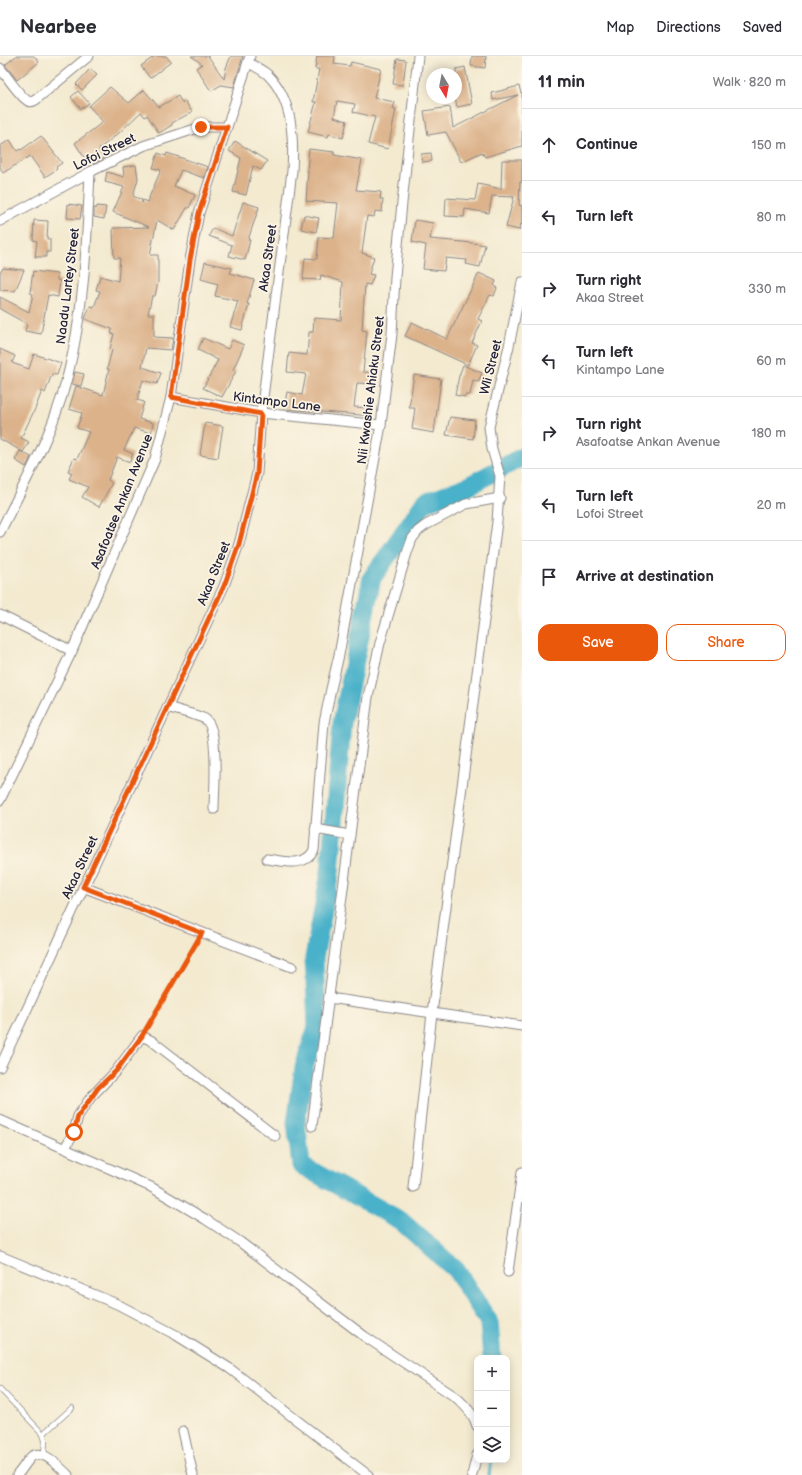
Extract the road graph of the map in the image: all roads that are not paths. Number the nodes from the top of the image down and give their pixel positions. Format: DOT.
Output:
graph roads {
  1 [pos="89,56"];
  2 [pos="418,56"];
  3 [pos="249,59"];
  4 [pos="0,68"];
  5 [pos="227,127"];
  6 [pos="90,172"];
  7 [pos="0,221"];
  8 [pos="522,282"];
  9 [pos="171,397"];
  10 [pos="261,414"];
  11 [pos="381,425"];
  12 [pos="500,498"];
  13 [pos="0,532"];
  14 [pos="0,615"];
  15 [pos="72,651"];
  16 [pos="167,707"];
  17 [pos="0,800"];
  18 [pos="214,809"];
  19 [pos="320,830"];
  20 [pos="346,834"];
  21 [pos="268,859"];
  22 [pos="83,887"];
  23 [pos="292,967"];
  24 [pos="329,998"];
  25 [pos="432,1013"];
  26 [pos="522,1026"];
  27 [pos="0,1067"];
  28 [pos="0,1120"];
  29 [pos="312,1126"];
  30 [pos="275,1136"];
  31 [pos="65,1148"];
  32 [pos="522,1172"];
  33 [pos="413,1187"];
  34 [pos="0,1256"];
  35 [pos="508,1272"];
  36 [pos="0,1389"];
  37 [pos="72,1408"];
  38 [pos="474,1418"];
  39 [pos="183,1431"];
  40 [pos="44,1434"];
  41 [pos="44,1456"];
  42 [pos="475,1463"];
  43 [pos="17,1475"];
  44 [pos="68,1475"];
  45 [pos="193,1475"];
  46 [pos="368,1475"];
  47 [pos="472,1475"];
  1 -- 4 [label="street"];
  2 -- 11 [label="street, Nii Kwashie Ahiaku Street"];
  3 -- 5 [label="street, Asafoatse Ankan Avenue"];
  3 -- 10 [label="street, Akaa Street"];
  5 -- 6 [label="street, Lofoi Street"];
  5 -- 9 [label="street, Asafoatse Ankan Avenue"];
  6 -- 7 [label="street, Lofoi Street"];
  6 -- 13 [label="street, Naadu Lartey Street"];
  8 -- 12 [label="street, Wli Street"];
  9 -- 10 [label="street, Kintampo Lane"];
  9 -- 15 [label="street, Asafoatse Ankan Avenue"];
  10 -- 11 [label="street, Kintampo Lane"];
  10 -- 16 [label="street, Akaa Street"];
  11 -- 19 [label="street, Nii Kwashie Ahiaku Street"];
  12 -- 20 [label="street"];
  12 -- 25 [label="street, Wli Street"];
  14 -- 15 [label="street"];
  15 -- 17 [label="street, Asafoatse Ankan Avenue"];
  16 -- 18 [label="street"];
  16 -- 22 [label="street, Akaa Street"];
  19 -- 20 [label="street"];
  19 -- 21 [label="street, Nii Kwashie Ahiaku Street"];
  20 -- 24 [label="street"];
  22 -- 23 [label="street"];
  22 -- 27 [label="street, Akaa Street"];
  24 -- 25 [label="street"];
  24 -- 29 [label="street"];
  25 -- 26 [label="street"];
  25 -- 33 [label="street, Wli Street"];
  28 -- 31 [label="street"];
  30 -- 31 [label="street"];
  31 -- 38 [label="street"];
  32 -- 35 [label="street"];
  34 -- 46 [label="street"];
  36 -- 40 [label="lane"];
  37 -- 40 [label="lane"];
  39 -- 45 [label="street"];
  40 -- 41 [label="lane"];
  41 -- 43 [label="street"];
  41 -- 44 [label="street"];
  42 -- 47 [label="street"];
}
